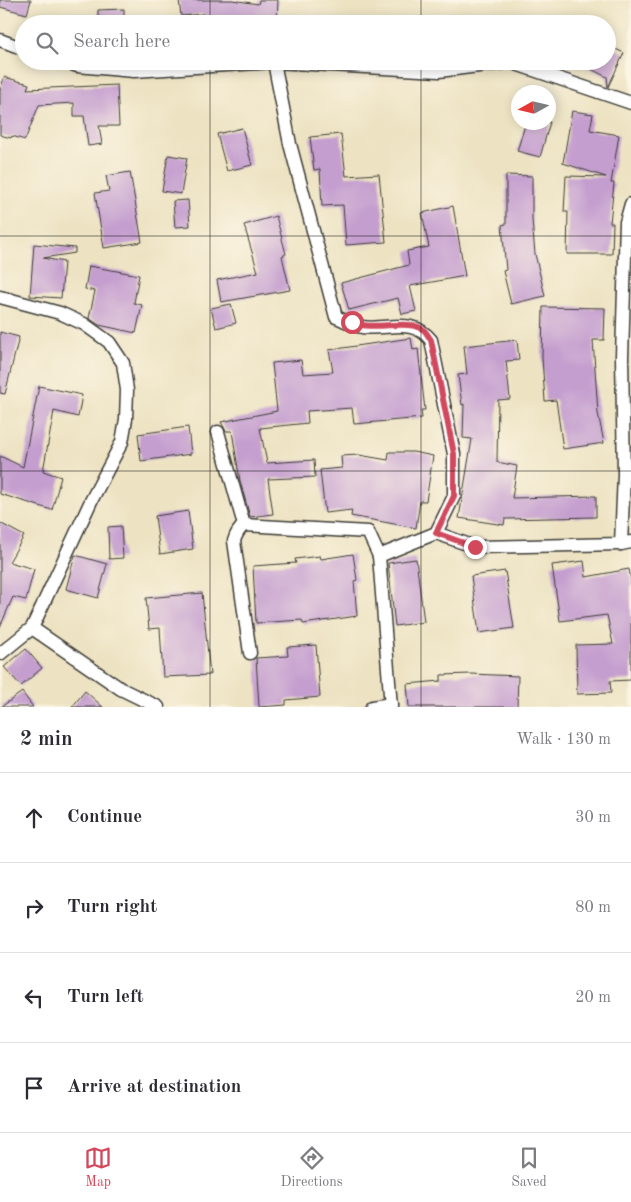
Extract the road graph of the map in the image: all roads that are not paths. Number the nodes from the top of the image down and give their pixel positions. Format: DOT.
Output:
graph roads {
  1 [pos="0,40"];
  2 [pos="15,46"];
  3 [pos="123,70"];
  4 [pos="150,70"];
  5 [pos="276,70"];
  6 [pos="421,70"];
  7 [pos="447,70"];
  8 [pos="534,70"];
  9 [pos="631,103"];
  10 [pos="631,204"];
  11 [pos="0,297"];
  12 [pos="218,432"];
  13 [pos="244,525"];
  14 [pos="436,533"];
  15 [pos="626,543"];
  16 [pos="379,556"];
  17 [pos="32,628"];
  18 [pos="250,653"];
  19 [pos="0,654"];
  20 [pos="391,705"];
  21 [pos="158,707"];
  22 [pos="372,707"];
  1 -- 2 [label="street"];
  3 -- 4 [label="street"];
  5 -- 14 [label="street"];
  6 -- 7 [label="street"];
  8 -- 9 [label="street"];
  10 -- 15 [label="street"];
  11 -- 17 [label="street"];
  12 -- 13 [label="street"];
  13 -- 16 [label="street"];
  13 -- 18 [label="street"];
  14 -- 15 [label="street"];
  14 -- 16 [label="street"];
  16 -- 20 [label="street"];
  17 -- 19 [label="street"];
  17 -- 21 [label="street"];
  20 -- 22 [label="street"];
}
